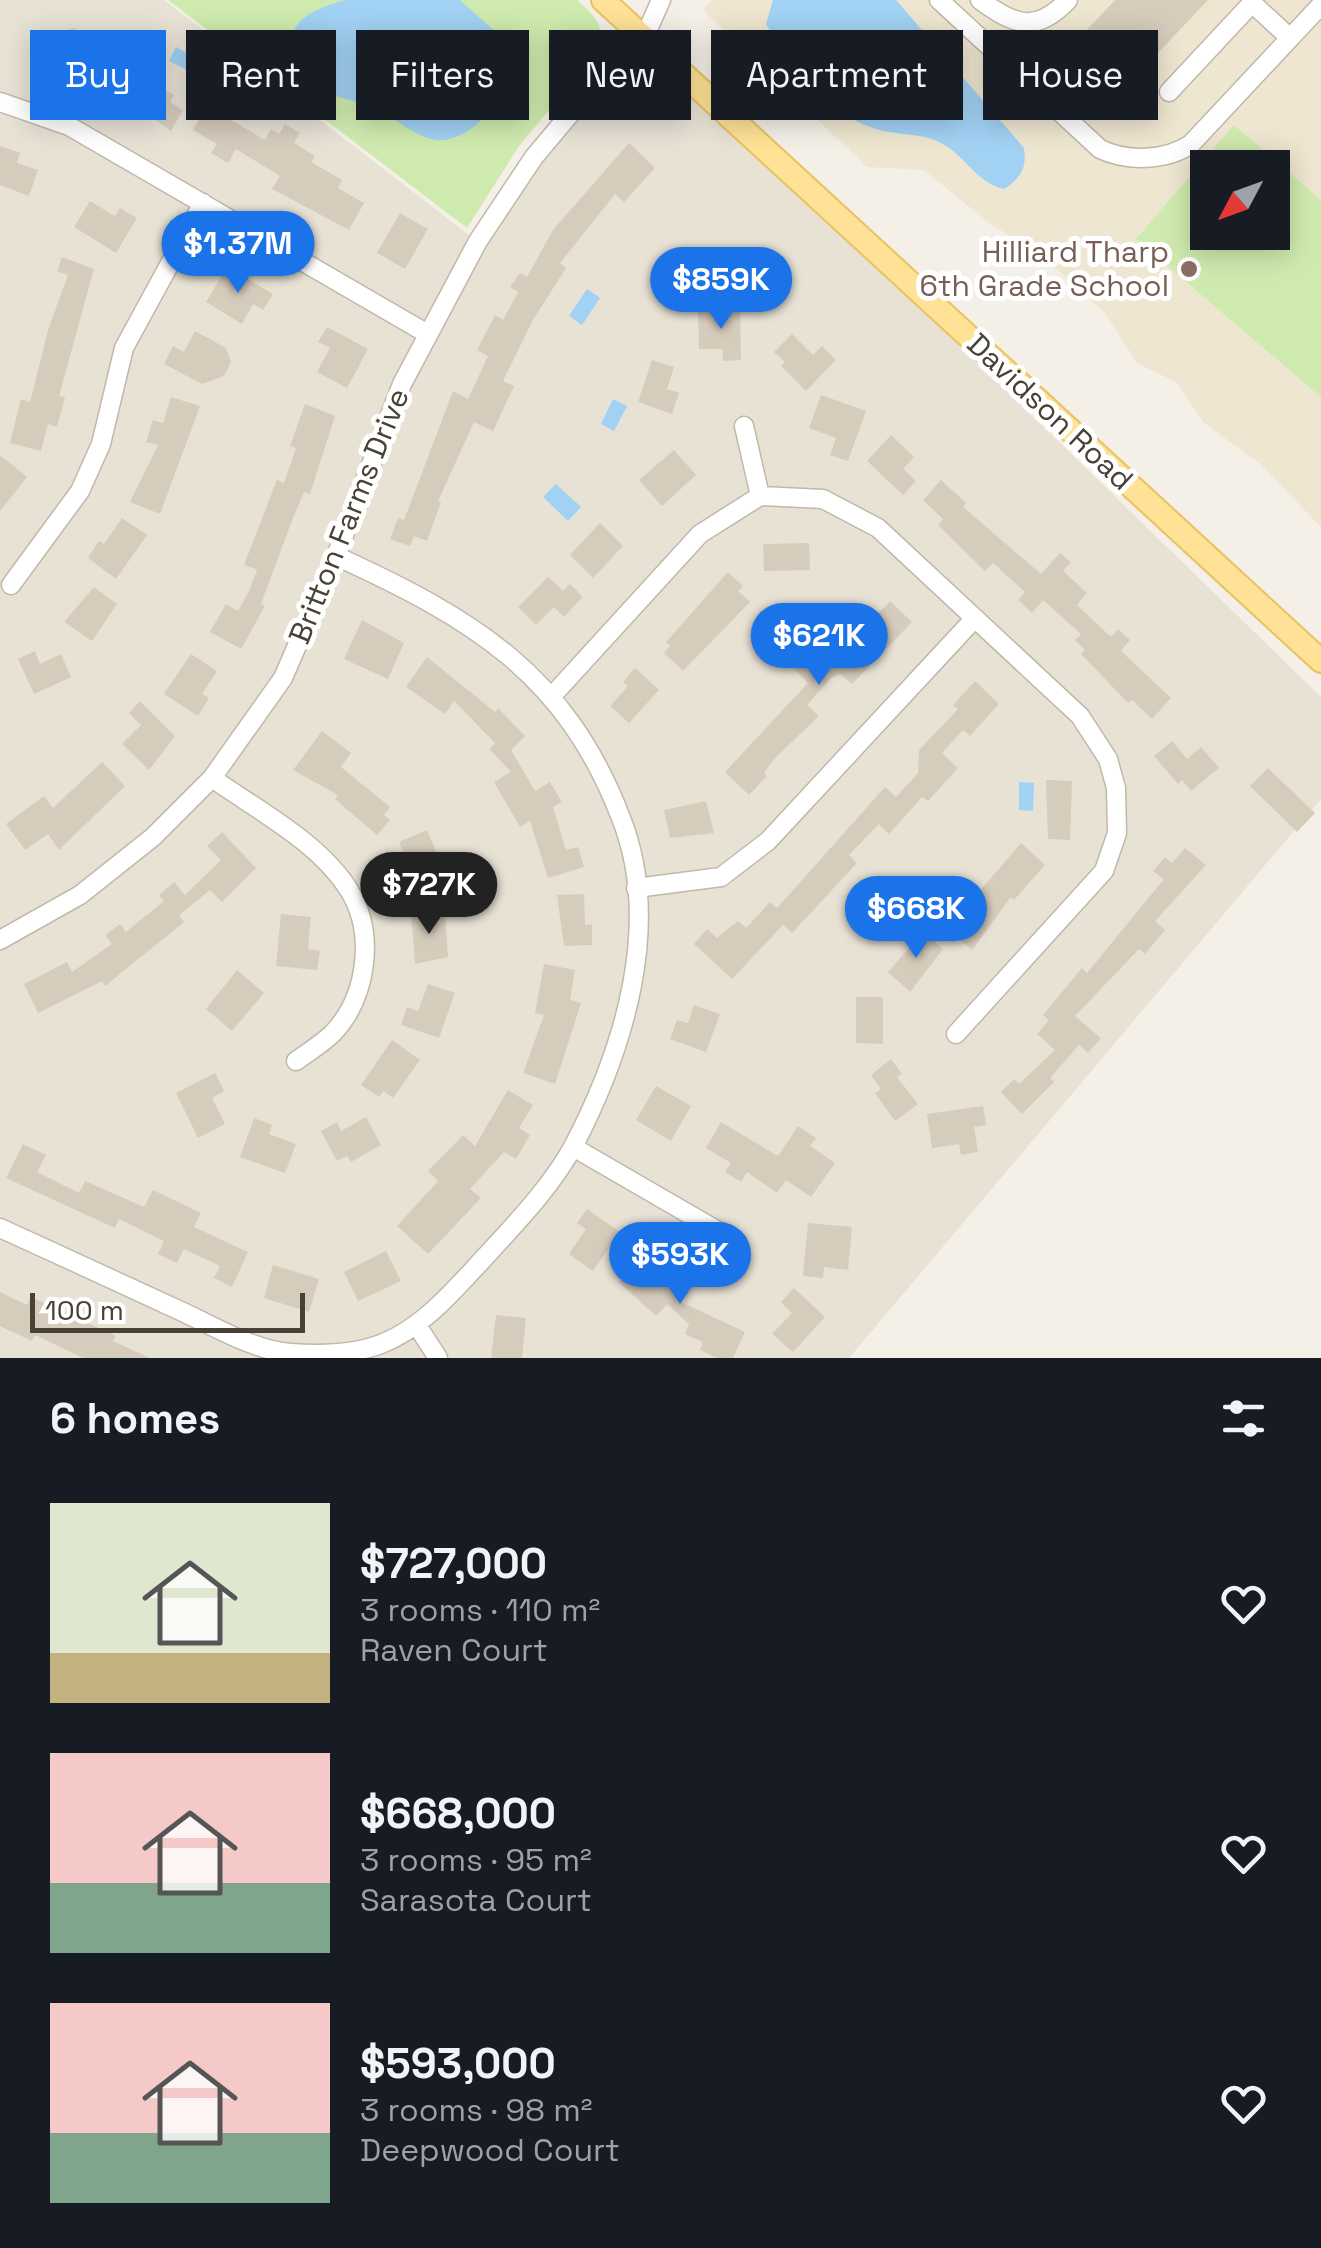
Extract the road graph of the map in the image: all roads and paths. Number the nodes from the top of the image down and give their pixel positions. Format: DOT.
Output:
graph roads {
  1 [pos="603,0"];
  2 [pos="661,0"];
  3 [pos="939,0"];
  4 [pos="980,0"];
  5 [pos="1015,0"];
  6 [pos="1068,0"];
  7 [pos="1321,5"];
  8 [pos="1016,20"];
  9 [pos="635,30"];
  10 [pos="648,30"];
  11 [pos="1290,38"];
  12 [pos="691,81"];
  13 [pos="1170,92"];
  14 [pos="0,102"];
  15 [pos="565,120"];
  16 [pos="202,202"];
  17 [pos="426,333"];
  18 [pos="744,426"];
  19 [pos="760,496"];
  20 [pos="336,556"];
  21 [pos="11,585"];
  22 [pos="975,618"];
  23 [pos="1321,662"];
  24 [pos="552,696"];
  25 [pos="212,778"];
  26 [pos="636,888"];
  27 [pos="0,940"];
  28 [pos="956,1034"];
  29 [pos="296,1062"];
  30 [pos="573,1148"];
  31 [pos="0,1228"];
  32 [pos="737,1242"];
  33 [pos="416,1324"];
  34 [pos="438,1358"];
  1 -- 9 [label="main road, Davidson Road"];
  2 -- 10 [label="street"];
  3 -- 11 [label="street"];
  4 -- 8 [label="street"];
  5 -- 8 [label="street"];
  6 -- 8 [label="street"];
  7 -- 11 [label="street"];
  11 -- 13 [label="street"];
  12 -- 23 [label="main road, Davidson Road"];
  14 -- 16 [label="street"];
  15 -- 17 [label="street, Britton Farms Drive"];
  16 -- 17 [label="street"];
  16 -- 21 [label="street"];
  17 -- 20 [label="street, Britton Farms Drive"];
  18 -- 19 [label="street"];
  19 -- 22 [label="street"];
  19 -- 24 [label="street"];
  20 -- 24 [label="street"];
  20 -- 25 [label="street, Britton Farms Drive"];
  22 -- 26 [label="street"];
  22 -- 28 [label="street"];
  24 -- 26 [label="street"];
  25 -- 27 [label="street, Britton Farms Drive"];
  25 -- 29 [label="street"];
  26 -- 30 [label="street"];
  30 -- 32 [label="street"];
  30 -- 33 [label="street"];
  31 -- 33 [label="street"];
  33 -- 34 [label="street"];
}
